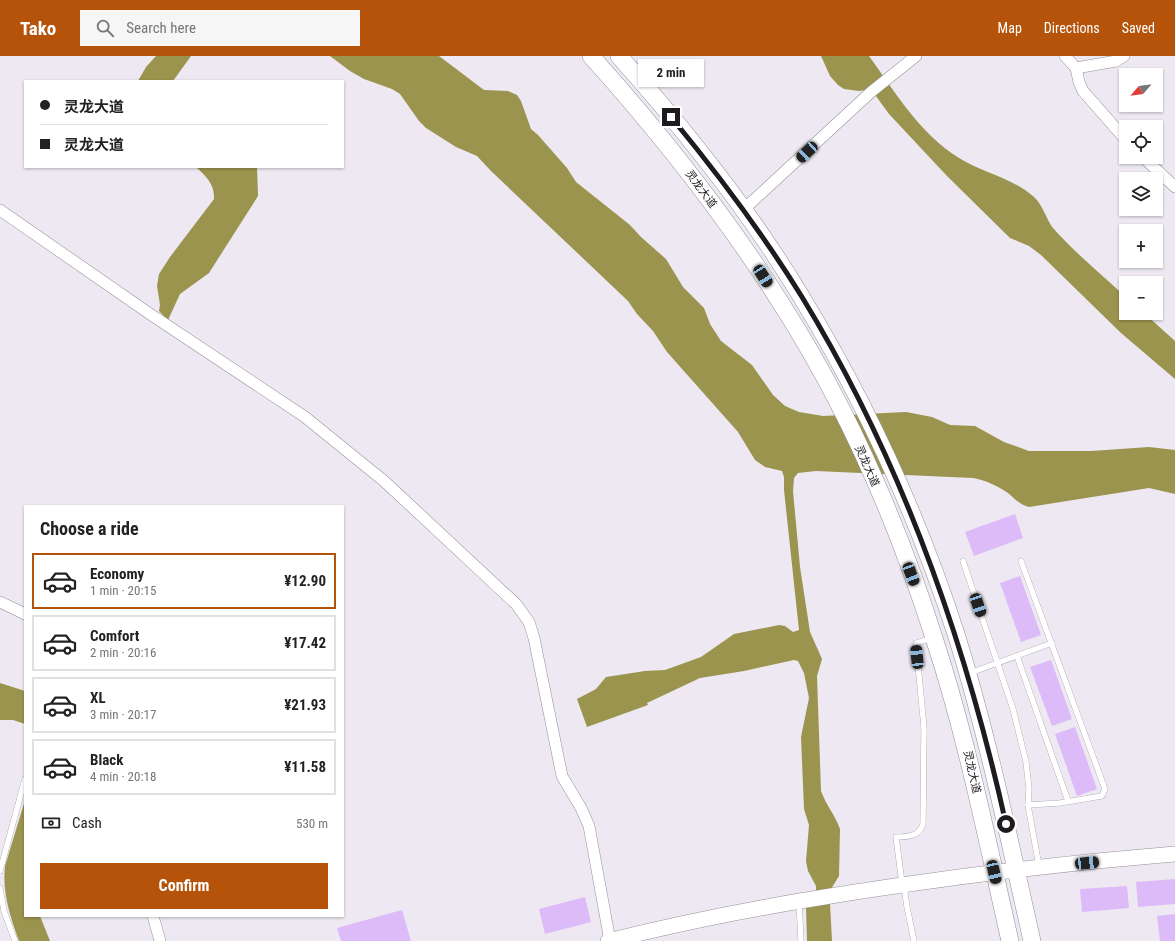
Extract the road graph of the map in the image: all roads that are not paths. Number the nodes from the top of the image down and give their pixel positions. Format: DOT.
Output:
graph roads {
  1 [pos="591,56"];
  2 [pos="619,56"];
  3 [pos="916,56"];
  4 [pos="1064,56"];
  5 [pos="1124,56"];
  6 [pos="1076,68"];
  7 [pos="1119,132"];
  8 [pos="1150,164"];
  9 [pos="1175,187"];
  10 [pos="0,210"];
  11 [pos="743,210"];
  12 [pos="963,561"];
  13 [pos="1021,561"];
  14 [pos="0,602"];
  15 [pos="24,614"];
  16 [pos="934,637"];
  17 [pos="1052,643"];
  18 [pos="1017,656"];
  19 [pos="998,663"];
  20 [pos="968,674"];
  21 [pos="24,783"];
  22 [pos="1068,802"];
  23 [pos="1028,805"];
  24 [pos="1175,854"];
  25 [pos="1040,868"];
  26 [pos="1016,870"];
  27 [pos="0,872"];
  28 [pos="994,872"];
  29 [pos="903,885"];
  30 [pos="0,888"];
  31 [pos="800,901"];
  32 [pos="153,917"];
  33 [pos="15,941"];
  34 [pos="160,941"];
  35 [pos="609,941"];
  36 [pos="801,941"];
  37 [pos="914,941"];
  38 [pos="1010,941"];
  39 [pos="1032,941"];
  1 -- 16 [label="main road, 灵龙大道"];
  2 -- 11 [label="main road, 灵龙大道"];
  3 -- 11 [label="street"];
  4 -- 6 [label="street"];
  5 -- 6 [label="street"];
  6 -- 7 [label="street"];
  8 -- 9 [label="street"];
  10 -- 35 [label="street"];
  11 -- 20 [label="main road, 灵龙大道"];
  12 -- 19 [label="lane"];
  13 -- 17 [label="lane"];
  14 -- 15 [label="street"];
  16 -- 28 [label="main road, 灵龙大道"];
  16 -- 29 [label="lane"];
  17 -- 18 [label="lane"];
  17 -- 22 [label="lane"];
  18 -- 19 [label="lane"];
  18 -- 22 [label="lane"];
  19 -- 20 [label="lane"];
  19 -- 23 [label="lane"];
  20 -- 26 [label="main road, 灵龙大道"];
  21 -- 27 [label="lane"];
  22 -- 23 [label="lane"];
  23 -- 25 [label="lane"];
  24 -- 25 [label="main road"];
  25 -- 26 [label="main road"];
  26 -- 28 [label="main road"];
  26 -- 39 [label="main road, 灵龙大道"];
  28 -- 29 [label="main road"];
  28 -- 38 [label="main road, 灵龙大道"];
  29 -- 31 [label="main road"];
  29 -- 37 [label="lane"];
  30 -- 33 [label="lane"];
  31 -- 35 [label="main road"];
  31 -- 36 [label="lane"];
  32 -- 34 [label="street"];
}
